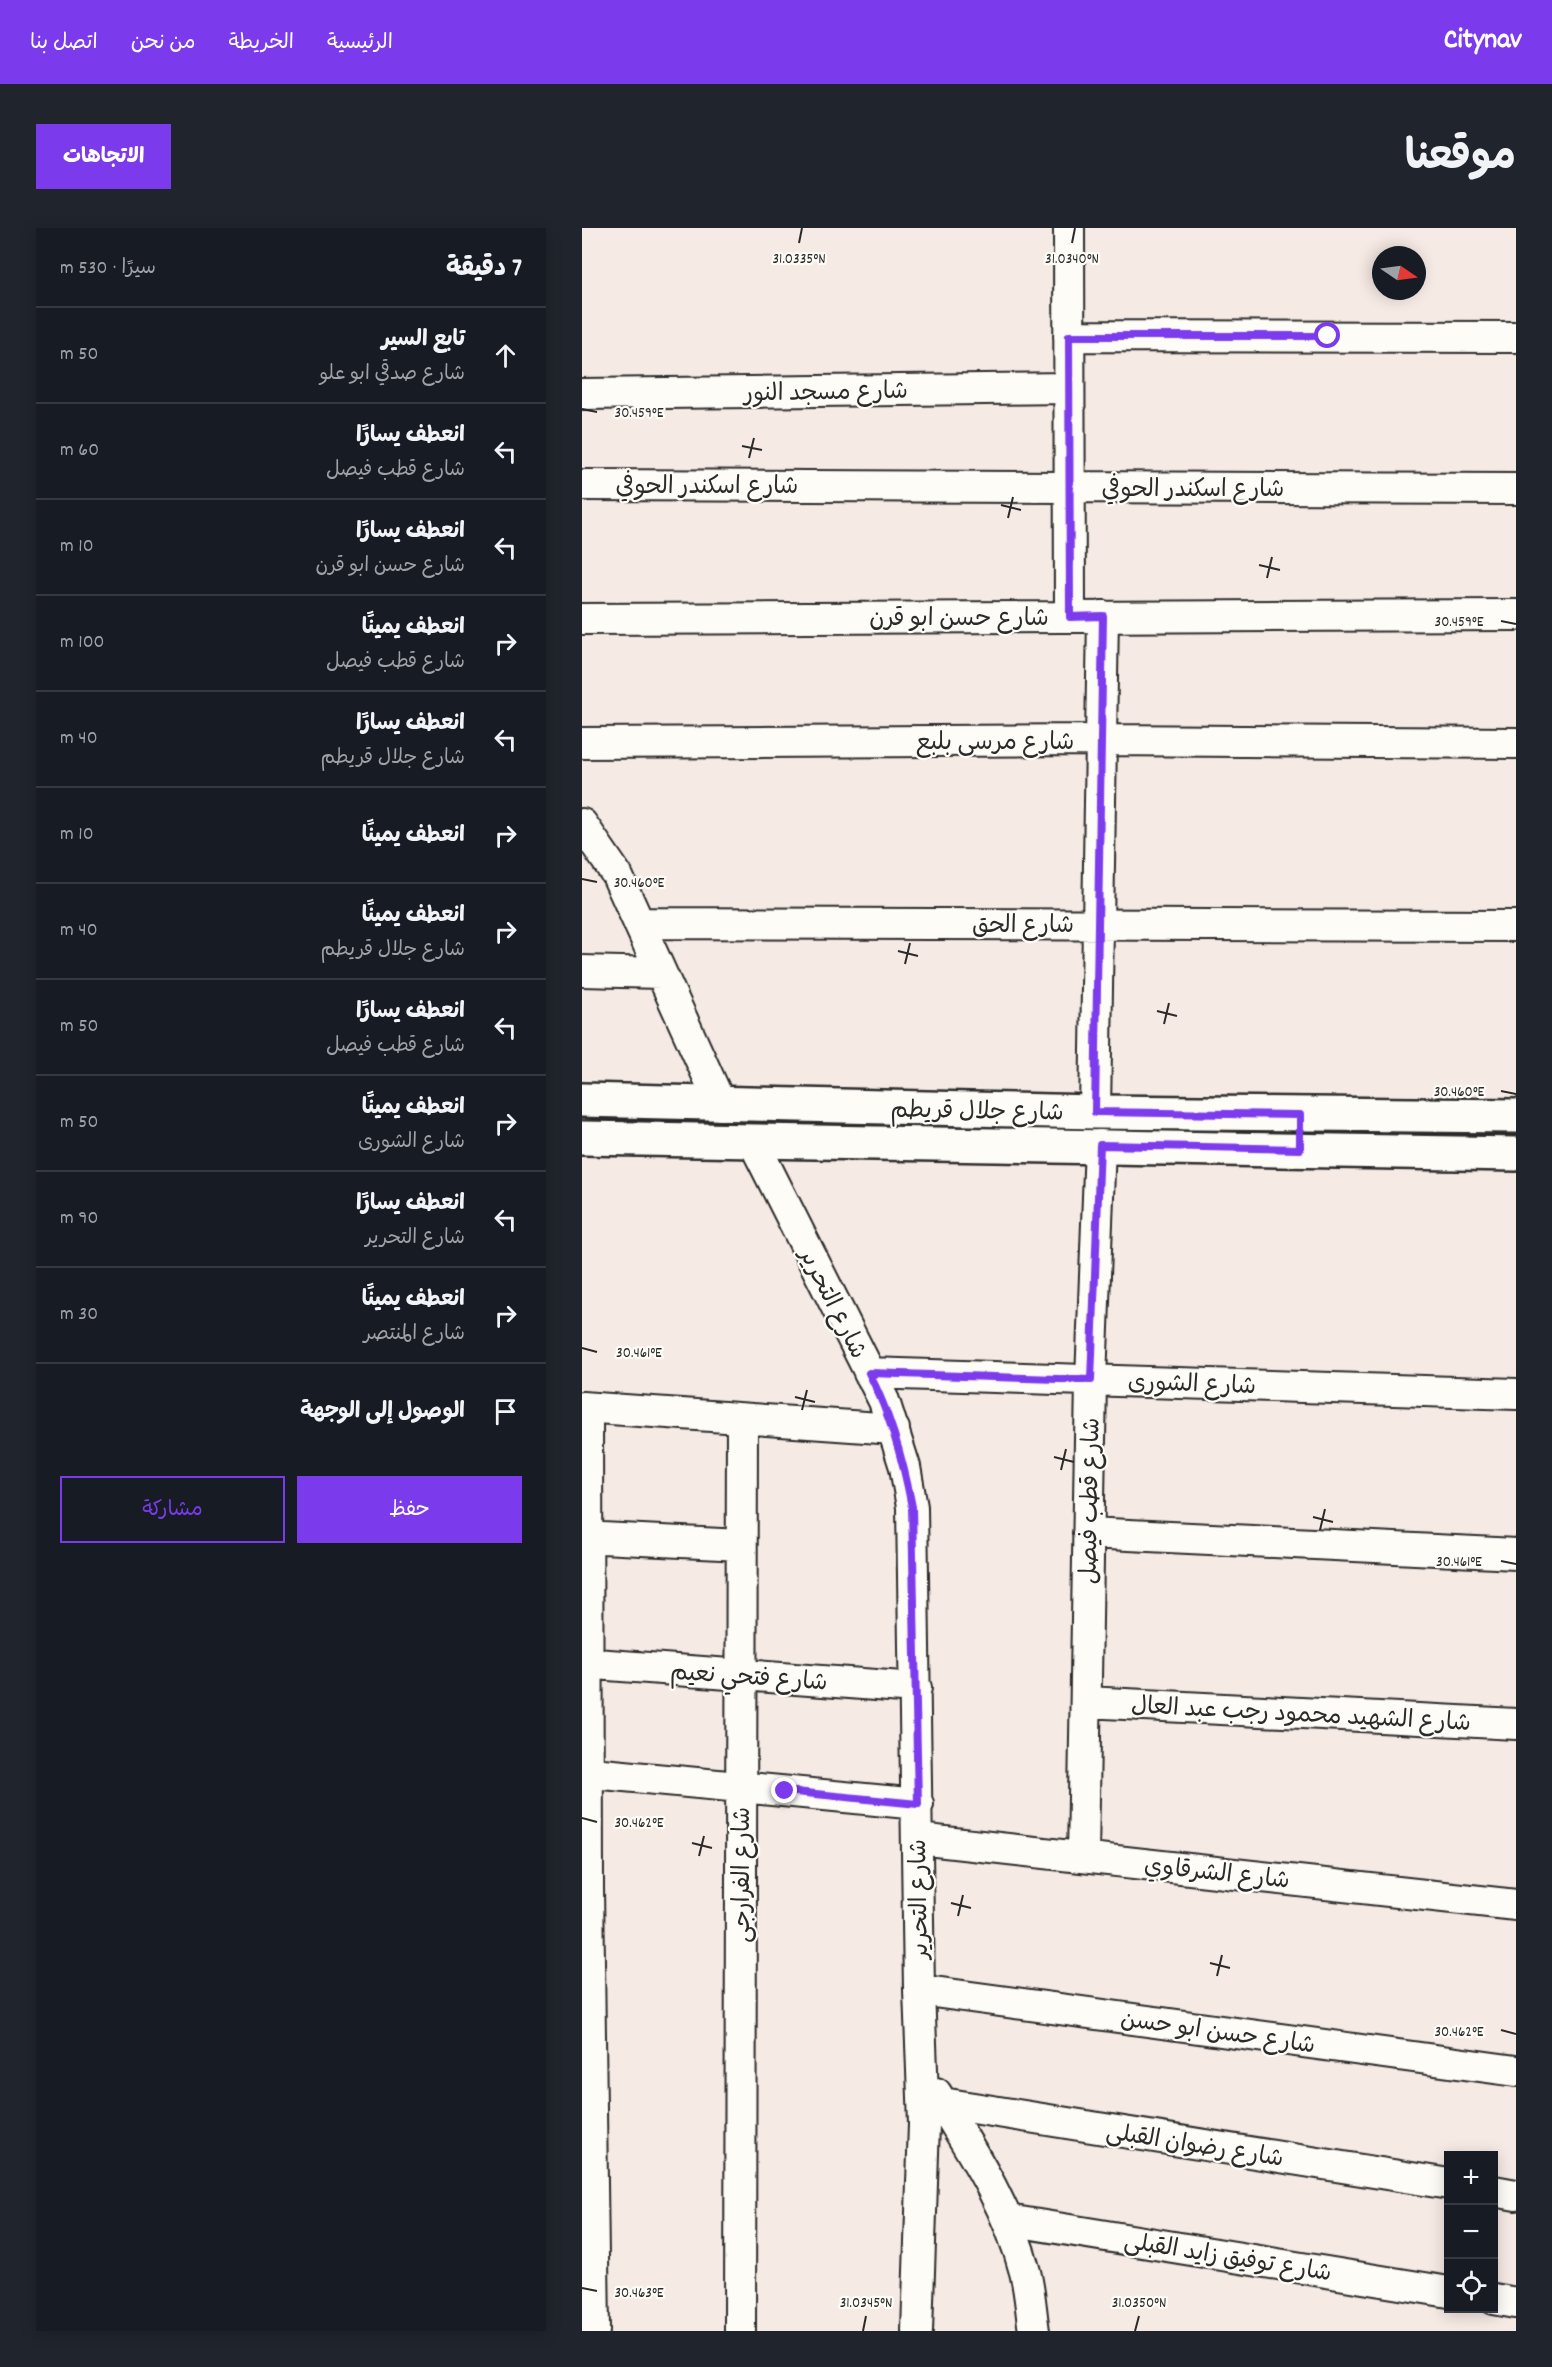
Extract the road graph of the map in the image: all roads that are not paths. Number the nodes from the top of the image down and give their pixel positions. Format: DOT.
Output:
graph roads {
  1 [pos="1069,228"];
  2 [pos="1069,336"];
  3 [pos="1516,337"];
  4 [pos="1069,388"];
  5 [pos="582,394"];
  6 [pos="582,485"];
  7 [pos="1070,487"];
  8 [pos="1516,489"];
  9 [pos="1516,615"];
  10 [pos="1103,616"];
  11 [pos="1070,617"];
  12 [pos="582,619"];
  13 [pos="1101,740"];
  14 [pos="1516,743"];
  15 [pos="582,744"];
  16 [pos="582,824"];
  17 [pos="639,923"];
  18 [pos="1097,925"];
  19 [pos="1516,926"];
  20 [pos="582,970"];
  21 [pos="662,974"];
  22 [pos="582,1100"];
  23 [pos="721,1105"];
  24 [pos="1095,1112"];
  25 [pos="1300,1115"];
  26 [pos="1516,1116"];
  27 [pos="582,1138"];
  28 [pos="753,1141"];
  29 [pos="1100,1145"];
  30 [pos="1300,1149"];
  31 [pos="1516,1154"];
  32 [pos="869,1373"];
  33 [pos="1091,1380"];
  34 [pos="1516,1394"];
  35 [pos="584,1408"];
  36 [pos="741,1419"];
  37 [pos="894,1429"];
  38 [pos="1088,1533"];
  39 [pos="585,1537"];
  40 [pos="741,1545"];
  41 [pos="1516,1554"];
  42 [pos="585,1663"];
  43 [pos="741,1675"];
  44 [pos="916,1688"];
  45 [pos="1086,1702"];
  46 [pos="1516,1724"];
  47 [pos="585,1772"];
  48 [pos="741,1787"];
  49 [pos="918,1804"];
  50 [pos="918,1839"];
  51 [pos="1083,1857"];
  52 [pos="585,1888"];
  53 [pos="1516,1905"];
  54 [pos="919,1990"];
  55 [pos="922,2070"];
  56 [pos="1516,2071"];
  57 [pos="942,2103"];
  58 [pos="1444,2183"];
  59 [pos="1498,2192"];
  60 [pos="1516,2194"];
  61 [pos="1008,2220"];
  62 [pos="1444,2291"];
  63 [pos="1498,2300"];
  64 [pos="1516,2303"];
  65 [pos="594,2331"];
  66 [pos="740,2331"];
  67 [pos="917,2331"];
  68 [pos="1034,2331"];
  1 -- 2 [label="street"];
  2 -- 3 [label="street"];
  2 -- 4 [label="street"];
  4 -- 5 [label="street, شارع مسجد النور"];
  4 -- 7 [label="street"];
  6 -- 7 [label="street, شارع اسكندر الحوفي"];
  7 -- 8 [label="street, شارع اسكندر الحوفي"];
  7 -- 11 [label="street"];
  9 -- 10 [label="street, شارع حسن ابو قرن"];
  10 -- 11 [label="street, شارع حسن ابو قرن"];
  10 -- 13 [label="street"];
  11 -- 12 [label="street, شارع حسن ابو قرن"];
  13 -- 14 [label="street, شارع مرسى بلبع"];
  13 -- 15 [label="street, شارع مرسى بلبع"];
  13 -- 18 [label="street"];
  16 -- 17 [label="street"];
  17 -- 18 [label="street, شارع الحق"];
  17 -- 21 [label="street"];
  18 -- 19 [label="street, شارع الحق"];
  18 -- 24 [label="street"];
  20 -- 21 [label="street"];
  21 -- 23 [label="street"];
  22 -- 23 [label="main road, شارع جلال قريطم"];
  23 -- 24 [label="main road, شارع جلال قريطم"];
  24 -- 25 [label="main road, شارع جلال قريطم"];
  25 -- 26 [label="main road, شارع جلال قريطم"];
  25 -- 30 [label="main road"];
  27 -- 28 [label="main road, شارع جلال قريطم"];
  28 -- 29 [label="main road, شارع جلال قريطم"];
  28 -- 32 [label="street, شارع التحرير"];
  29 -- 30 [label="main road, شارع جلال قريطم"];
  29 -- 33 [label="street, شارع قطب فيصل"];
  30 -- 31 [label="main road, شارع جلال قريطم"];
  32 -- 33 [label="street, شارع الشورى"];
  32 -- 37 [label="street, شارع التحرير"];
  33 -- 34 [label="street, شارع الشورى"];
  33 -- 38 [label="street, شارع قطب فيصل"];
  35 -- 36 [label="street"];
  35 -- 39 [label="street"];
  36 -- 37 [label="street"];
  36 -- 40 [label="street, شارع الفرارجى"];
  37 -- 44 [label="street, شارع التحرير"];
  38 -- 41 [label="street"];
  38 -- 45 [label="street, شارع قطب فيصل"];
  39 -- 40 [label="street"];
  39 -- 42 [label="street"];
  40 -- 43 [label="street, شارع الفرارجى"];
  42 -- 43 [label="street, شارع فتحي نعيم"];
  42 -- 47 [label="street"];
  43 -- 44 [label="street, شارع فتحي نعيم"];
  43 -- 48 [label="street, شارع الفرارجى"];
  44 -- 49 [label="street, شارع التحرير"];
  45 -- 46 [label="street, شارع الشهيد محمود رجب عبد العال"];
  45 -- 51 [label="street, شارع قطب فيصل"];
  47 -- 48 [label="street"];
  47 -- 52 [label="street"];
  48 -- 49 [label="street"];
  48 -- 66 [label="street, شارع الفرارجى"];
  49 -- 50 [label="street, شارع التحرير"];
  50 -- 51 [label="street, شارع الشرقاوي"];
  50 -- 54 [label="street, شارع التحرير"];
  51 -- 53 [label="street, شارع الشرقاوي"];
  52 -- 65 [label="street"];
  54 -- 55 [label="street, شارع التحرير"];
  54 -- 56 [label="street, شارع حسن ابو حسن"];
  55 -- 57 [label="street"];
  55 -- 67 [label="street, شارع التحرير"];
  57 -- 58 [label="street, شارع رضوان القبلى"];
  57 -- 61 [label="street"];
  59 -- 60 [label="street"];
  61 -- 62 [label="street, شارع توفيق زايد القبلى"];
  61 -- 68 [label="street"];
  63 -- 64 [label="street"];
}
